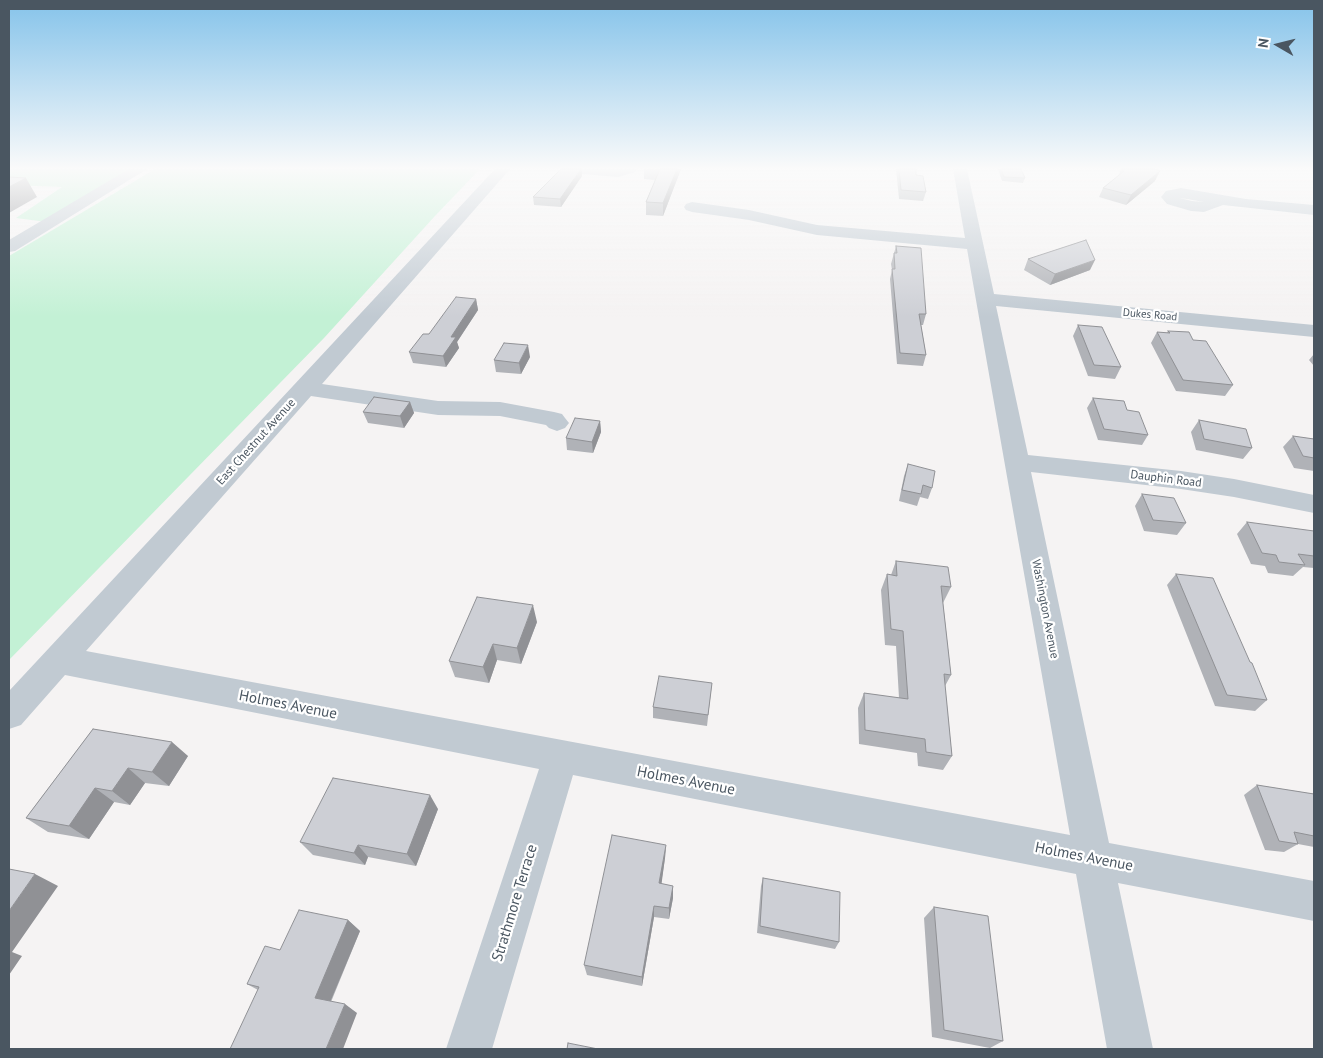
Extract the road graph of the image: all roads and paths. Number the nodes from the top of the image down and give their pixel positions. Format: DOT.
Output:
graph roads {
  1 [pos="57,218"];
  2 [pos="458,218"];
  3 [pos="764,218"];
  4 [pos="969,218"];
  5 [pos="974,244"];
  6 [pos="9,247"];
  7 [pos="985,299"];
  8 [pos="1314,331"];
  9 [pos="305,388"];
  10 [pos="557,423"];
  11 [pos="1016,462"];
  12 [pos="1314,504"];
  13 [pos="58,660"];
  14 [pos="9,714"];
  15 [pos="560,757"];
  16 [pos="1094,859"];
  17 [pos="1314,901"];
  18 [pos="469,1049"];
  19 [pos="1130,1049"];
  1 -- 6 [label="street"];
  2 -- 9 [label="street, East Chestnut Avenue"];
  3 -- 5 [label="street"];
  4 -- 5 [label="street, Washington Avenue"];
  5 -- 7 [label="street, Washington Avenue"];
  7 -- 8 [label="street, Dukes Road"];
  7 -- 11 [label="street, Washington Avenue"];
  9 -- 10 [label="street"];
  9 -- 13 [label="street, East Chestnut Avenue"];
  11 -- 12 [label="street, Dauphin Road"];
  11 -- 16 [label="street, Washington Avenue"];
  13 -- 14 [label="street, East Chestnut Avenue"];
  13 -- 15 [label="street, Holmes Avenue"];
  15 -- 16 [label="street, Holmes Avenue"];
  15 -- 18 [label="street, Strathmore Terrace"];
  16 -- 17 [label="street, Holmes Avenue"];
  16 -- 19 [label="street, Washington Avenue"];
}
